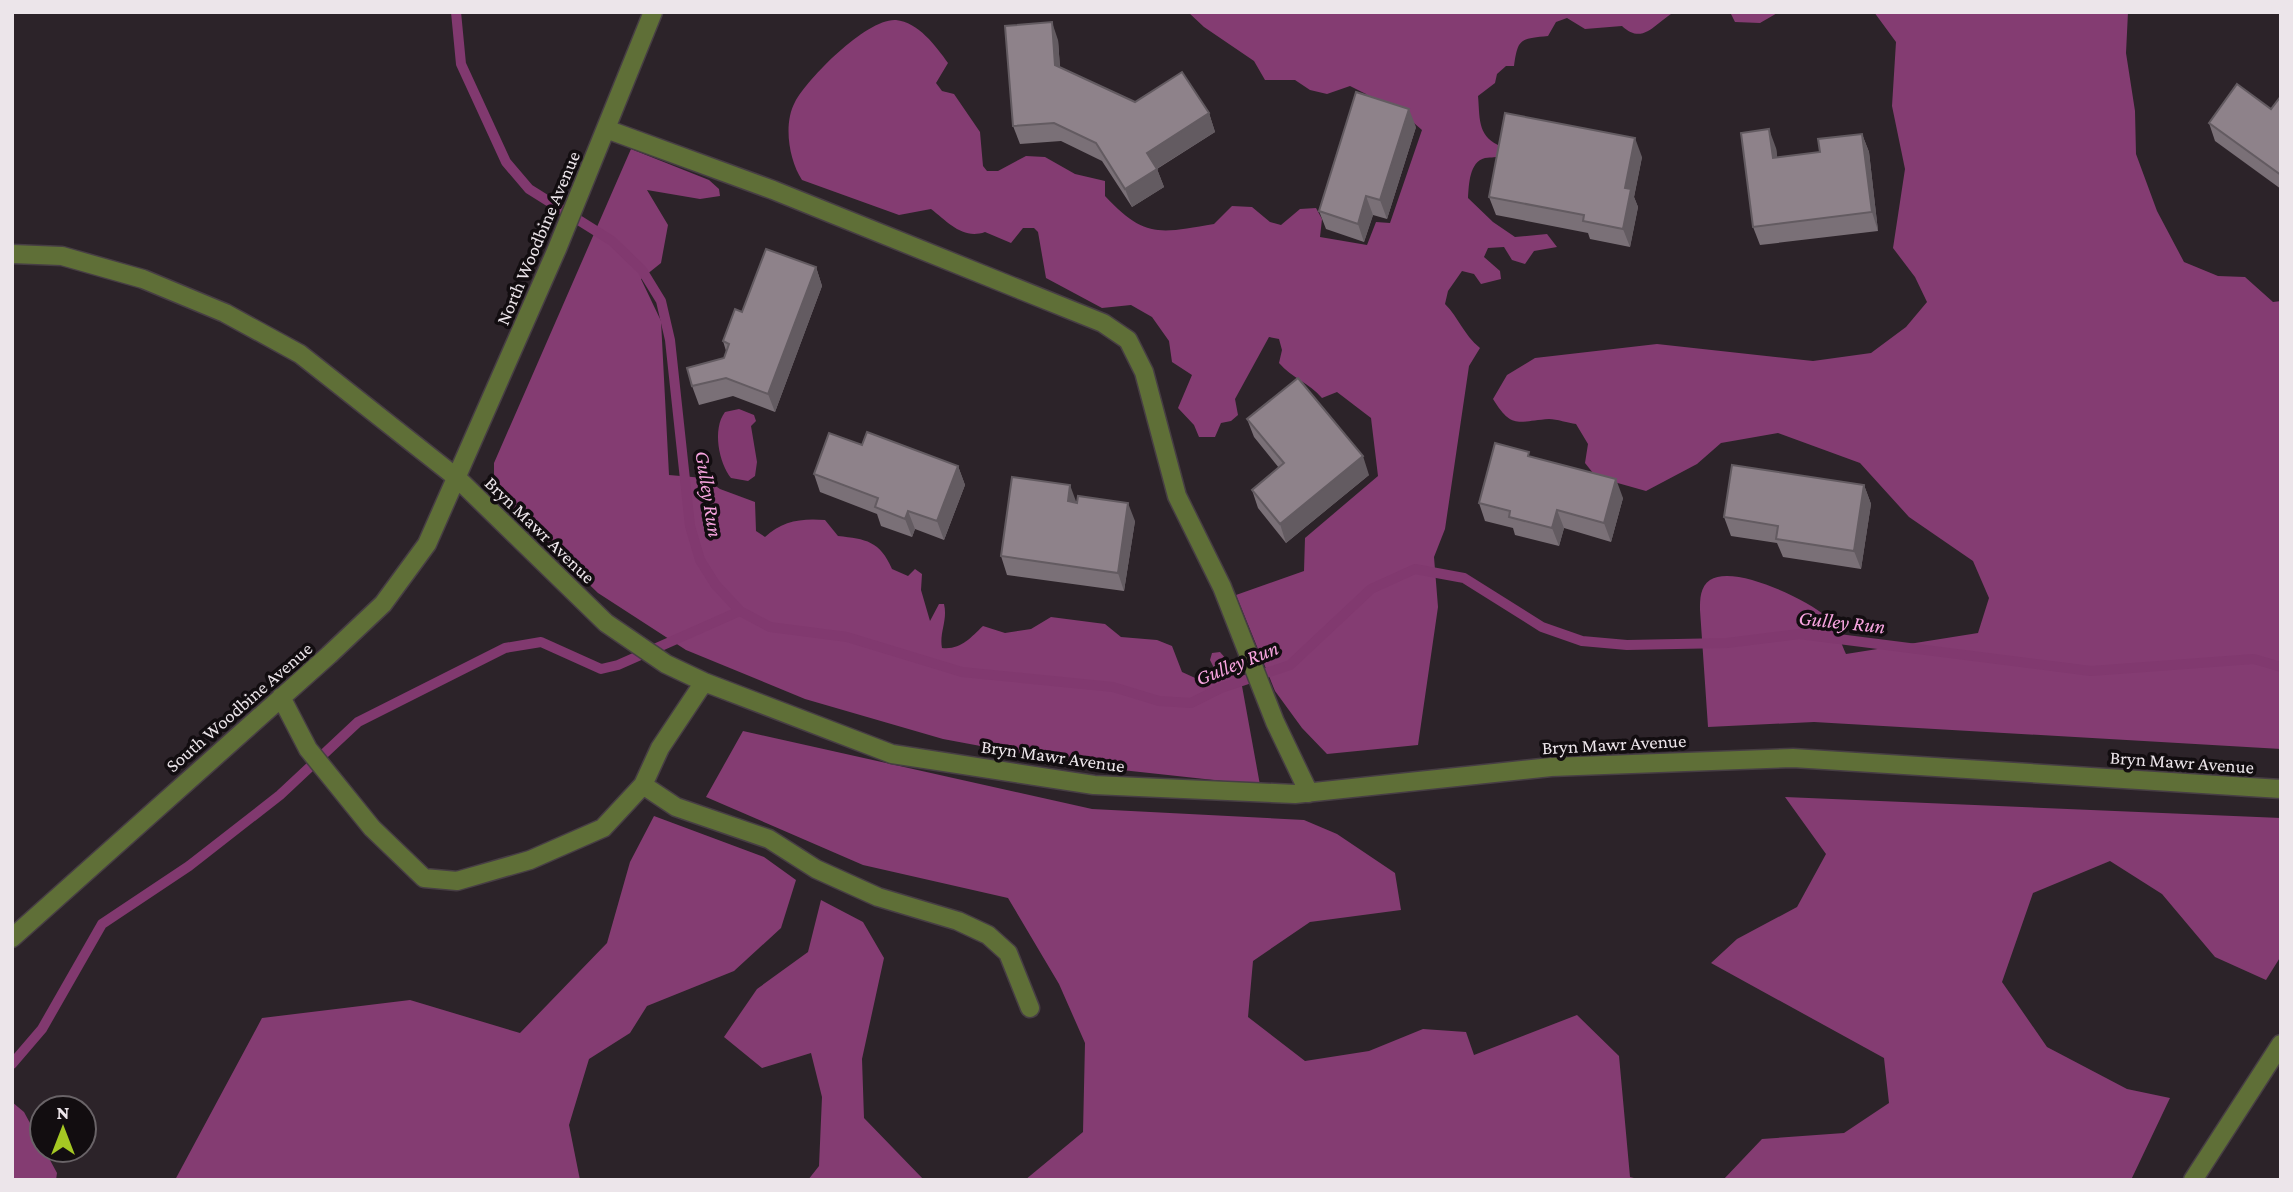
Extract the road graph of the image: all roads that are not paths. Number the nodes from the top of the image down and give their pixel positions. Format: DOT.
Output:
graph roads {
  1 [pos="653,12"];
  2 [pos="606,129"];
  3 [pos="12,254"];
  4 [pos="457,478"];
  5 [pos="704,682"];
  6 [pos="281,697"];
  7 [pos="643,786"];
  8 [pos="2281,789"];
  9 [pos="1309,793"];
  10 [pos="12,938"];
  11 [pos="1030,1008"];
  12 [pos="2281,1044"];
  13 [pos="2193,1180"];
  1 -- 2 [label="street, North Woodbine Avenue"];
  2 -- 4 [label="street, North Woodbine Avenue"];
  2 -- 9 [label="street"];
  3 -- 4 [label="street, Bryn Mawr Avenue"];
  4 -- 5 [label="street, Bryn Mawr Avenue"];
  4 -- 6 [label="street, South Woodbine Avenue"];
  5 -- 7 [label="street"];
  5 -- 9 [label="street, Bryn Mawr Avenue"];
  6 -- 7 [label="street"];
  6 -- 10 [label="street, South Woodbine Avenue"];
  7 -- 11 [label="street"];
  8 -- 9 [label="street, Bryn Mawr Avenue"];
  12 -- 13 [label="street"];
}
